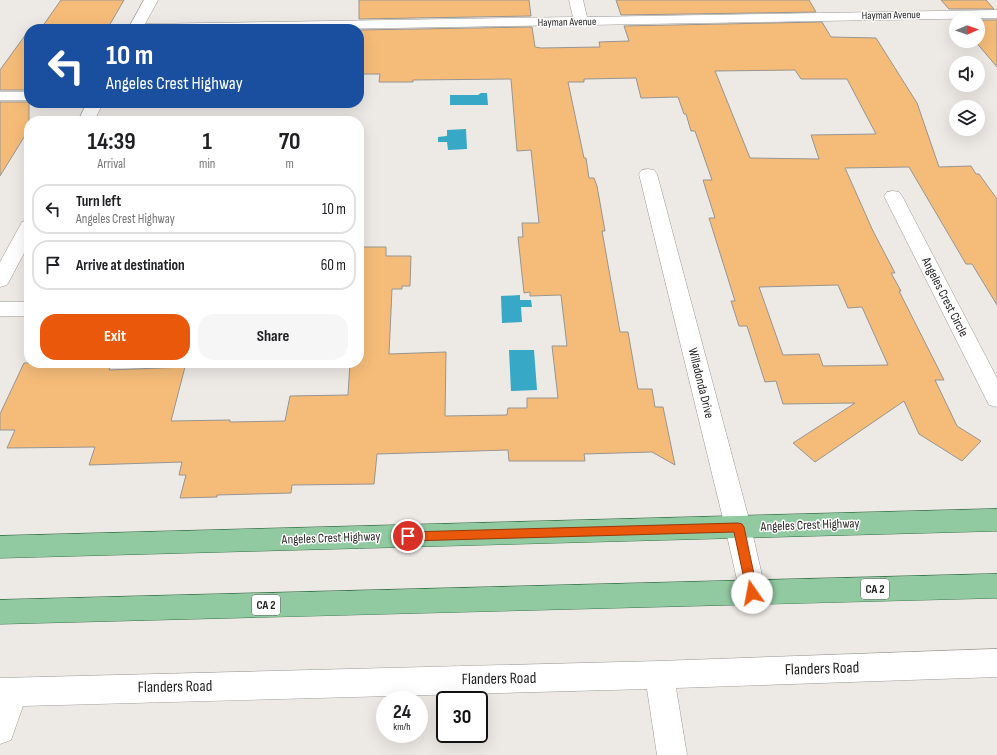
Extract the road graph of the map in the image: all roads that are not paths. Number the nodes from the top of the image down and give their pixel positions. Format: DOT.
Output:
graph roads {
  1 [pos="151,0"];
  2 [pos="576,0"];
  3 [pos="997,14"];
  4 [pos="581,22"];
  5 [pos="138,24"];
  6 [pos="364,25"];
  7 [pos="0,96"];
  8 [pos="24,96"];
  9 [pos="648,174"];
  10 [pos="893,196"];
  11 [pos="24,235"];
  12 [pos="0,280"];
  13 [pos="0,309"];
  14 [pos="24,309"];
  15 [pos="997,399"];
  16 [pos="997,520"];
  17 [pos="738,527"];
  18 [pos="0,547"];
  19 [pos="997,586"];
  20 [pos="752,593"];
  21 [pos="0,612"];
  22 [pos="997,663"];
  23 [pos="659,675"];
  24 [pos="7,691"];
  25 [pos="0,729"];
  26 [pos="672,755"];
  1 -- 5 [label="street"];
  2 -- 4 [label="street"];
  3 -- 4 [label="street, Hayman Avenue"];
  4 -- 6 [label="street, Hayman Avenue"];
  7 -- 8 [label="lane"];
  9 -- 17 [label="street, Willadonda Drive"];
  10 -- 15 [label="street, Angeles Crest Circle"];
  11 -- 12 [label="street"];
  13 -- 14 [label="street"];
  16 -- 17 [label="main road, Angeles Crest Highway"];
  17 -- 18 [label="main road, Angeles Crest Highway"];
  17 -- 20 [label="street, Willadonda Drive"];
  19 -- 20 [label="main road, CA 2"];
  20 -- 21 [label="main road, CA 2"];
  22 -- 23 [label="street, Flanders Road"];
  23 -- 24 [label="street, Flanders Road"];
  23 -- 26 [label="street"];
  24 -- 25 [label="street"];
}
